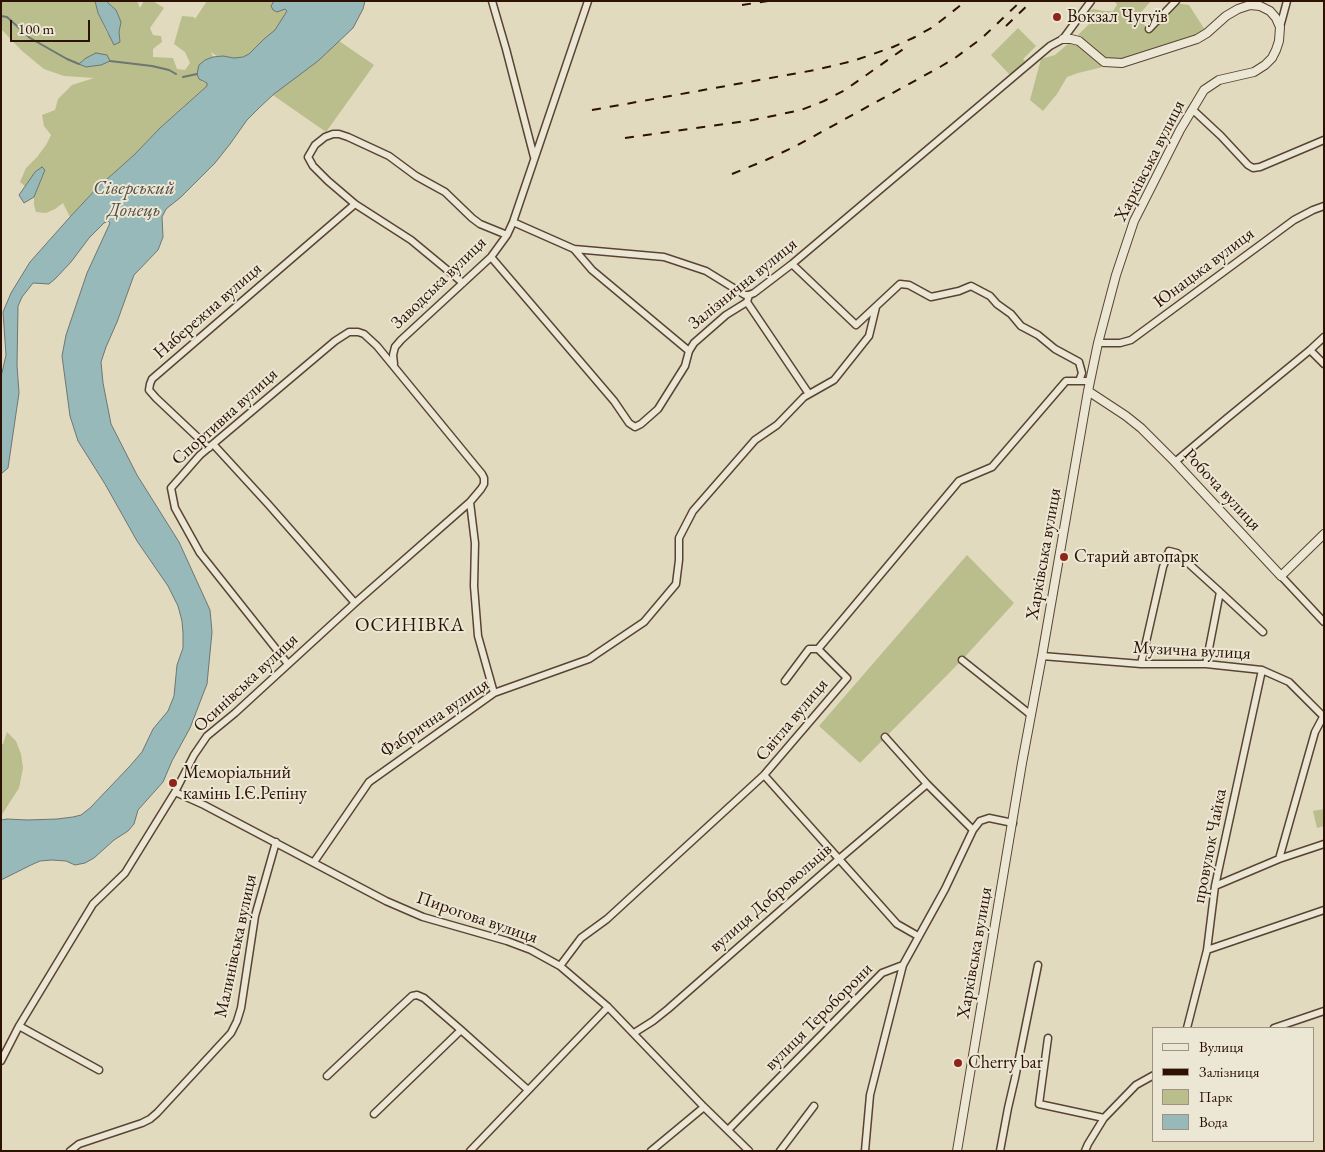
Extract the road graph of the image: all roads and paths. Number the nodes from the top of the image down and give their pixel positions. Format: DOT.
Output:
graph roads {
  1 [pos="492,1"];
  2 [pos="588,1"];
  3 [pos="1091,1"];
  4 [pos="1176,1"];
  5 [pos="1288,1"];
  6 [pos="1280,26"];
  7 [pos="1149,29"];
  8 [pos="1063,39"];
  9 [pos="1192,109"];
  10 [pos="1324,140"];
  11 [pos="534,157"];
  12 [pos="355,204"];
  13 [pos="1324,206"];
  14 [pos="513,222"];
  15 [pos="507,235"];
  16 [pos="574,249"];
  17 [pos="491,257"];
  18 [pos="792,264"];
  19 [pos="463,283"];
  20 [pos="748,298"];
  21 [pos="876,307"];
  22 [pos="1324,337"];
  23 [pos="1098,343"];
  24 [pos="377,346"];
  25 [pos="395,347"];
  26 [pos="1310,350"];
  27 [pos="689,351"];
  28 [pos="1324,364"];
  29 [pos="395,367"];
  30 [pos="1079,381"];
  31 [pos="1090,381"];
  32 [pos="1088,391"];
  33 [pos="809,394"];
  34 [pos="211,446"];
  35 [pos="1175,462"];
  36 [pos="482,474"];
  37 [pos="470,502"];
  38 [pos="1324,534"];
  39 [pos="1281,576"];
  40 [pos="1220,592"];
  41 [pos="355,603"];
  42 [pos="1324,622"];
  43 [pos="1263,632"];
  44 [pos="818,648"];
  45 [pos="1042,656"];
  46 [pos="962,660"];
  47 [pos="288,664"];
  48 [pos="1141,664"];
  49 [pos="1206,664"];
  50 [pos="1262,670"];
  51 [pos="784,681"];
  52 [pos="494,693"];
  53 [pos="1031,715"];
  54 [pos="1323,717"];
  55 [pos="885,737"];
  56 [pos="764,776"];
  57 [pos="927,784"];
  58 [pos="175,792"];
  59 [pos="1013,823"];
  60 [pos="973,830"];
  61 [pos="276,842"];
  62 [pos="1324,844"];
  63 [pos="839,859"];
  64 [pos="1279,859"];
  65 [pos="314,862"];
  66 [pos="1215,886"];
  67 [pos="1324,910"];
  68 [pos="918,936"];
  69 [pos="1207,950"];
  70 [pos="903,965"];
  71 [pos="1038,965"];
  72 [pos="560,966"];
  73 [pos="608,1007"];
  74 [pos="1324,1012"];
  75 [pos="19,1026"];
  76 [pos="1187,1027"];
  77 [pos="1277,1027"];
  78 [pos="461,1030"];
  79 [pos="634,1033"];
  80 [pos="1048,1038"];
  81 [pos="1,1061"];
  82 [pos="99,1070"];
  83 [pos="327,1076"];
  84 [pos="1152,1076"];
  85 [pos="528,1090"];
  86 [pos="814,1106"];
  87 [pos="704,1107"];
  88 [pos="374,1114"];
  89 [pos="1104,1118"];
  90 [pos="728,1130"];
  91 [pos="70,1151"];
  92 [pos="470,1151"];
  93 [pos="651,1151"];
  94 [pos="749,1151"];
  95 [pos="780,1151"];
  96 [pos="865,1151"];
  97 [pos="957,1151"];
  98 [pos="1000,1151"];
  99 [pos="1085,1151"];
  1 -- 11 [label="street"];
  2 -- 11 [label="street, Заводська вулиця"];
  3 -- 8 [label="street"];
  4 -- 7 [label="street"];
  5 -- 6 [label="street, Харківська вулиця"];
  6 -- 8 [label="street"];
  6 -- 9 [label="street, Харківська вулиця"];
  8 -- 18 [label="street, Залізнична вулиця"];
  9 -- 10 [label="street"];
  9 -- 23 [label="street, Харківська вулиця"];
  11 -- 14 [label="street, Заводська вулиця"];
  12 -- 15 [label="street"];
  12 -- 19 [label="street"];
  12 -- 34 [label="street, Набережна вулиця"];
  13 -- 23 [label="street, Юнацька вулиця"];
  14 -- 15 [label="street, Заводська вулиця"];
  14 -- 16 [label="street"];
  15 -- 17 [label="street, Заводська вулиця"];
  16 -- 20 [label="street"];
  16 -- 27 [label="street"];
  17 -- 19 [label="street, Заводська вулиця"];
  17 -- 27 [label="street, Залізнична вулиця"];
  18 -- 20 [label="street, Залізнична вулиця"];
  18 -- 21 [label="street"];
  19 -- 25 [label="street, Заводська вулиця"];
  20 -- 27 [label="street, Залізнична вулиця"];
  20 -- 33 [label="street"];
  21 -- 30 [label="street"];
  21 -- 33 [label="street, Фабрична вулиця"];
  22 -- 26 [label="street"];
  23 -- 31 [label="street, Харківська вулиця"];
  24 -- 25 [label="street"];
  24 -- 29 [label="street, Спортивна вулиця"];
  24 -- 34 [label="street, Спортивна вулиця"];
  25 -- 29 [label="street, Заводська вулиця"];
  26 -- 28 [label="street"];
  26 -- 35 [label="street"];
  29 -- 36 [label="street, Спортивна вулиця"];
  30 -- 31 [label="street"];
  30 -- 44 [label="street, Світла вулиця"];
  31 -- 32 [label="street, Харківська вулиця"];
  32 -- 35 [label="street, Робоча вулиця"];
  32 -- 45 [label="street, Харківська вулиця"];
  33 -- 52 [label="street, Фабрична вулиця"];
  34 -- 41 [label="street, Набережна вулиця"];
  34 -- 47 [label="street, Спортивна вулиця"];
  35 -- 39 [label="street, Робоча вулиця"];
  36 -- 37 [label="street, Осинівська вулиця"];
  37 -- 41 [label="street, Осинівська вулиця"];
  37 -- 52 [label="street"];
  38 -- 39 [label="street"];
  39 -- 42 [label="street, Робоча вулиця"];
  40 -- 43 [label="street"];
  40 -- 48 [label="street"];
  40 -- 49 [label="street"];
  41 -- 47 [label="street, Осинівська вулиця"];
  44 -- 51 [label="street"];
  44 -- 56 [label="street, Світла вулиця"];
  45 -- 48 [label="street, Музична вулиця"];
  45 -- 53 [label="street, Харківська вулиця"];
  46 -- 53 [label="street"];
  47 -- 58 [label="street, Осинівська вулиця"];
  48 -- 49 [label="street, Музична вулиця"];
  49 -- 50 [label="street, Музична вулиця"];
  50 -- 54 [label="street, Музична вулиця"];
  50 -- 66 [label="street, провулок Чайка"];
  52 -- 65 [label="street, Фабрична вулиця"];
  53 -- 59 [label="street, Харківська вулиця"];
  54 -- 64 [label="street"];
  55 -- 57 [label="street"];
  56 -- 63 [label="street"];
  56 -- 72 [label="street, Світла вулиця"];
  57 -- 60 [label="street"];
  57 -- 63 [label="street, вулиця Добровольців"];
  58 -- 61 [label="street, Пирогова вулиця"];
  58 -- 75 [label="street, Осинівська вулиця"];
  59 -- 60 [label="street"];
  59 -- 97 [label="street, Харківська вулиця"];
  60 -- 68 [label="street"];
  61 -- 65 [label="street, Пирогова вулиця"];
  61 -- 91 [label="street, Малинівська вулиця"];
  62 -- 64 [label="street"];
  63 -- 68 [label="street"];
  63 -- 79 [label="street, вулиця Добровольців"];
  64 -- 66 [label="street"];
  65 -- 72 [label="street, Пирогова вулиця"];
  66 -- 69 [label="street, провулок Чайка"];
  67 -- 69 [label="street"];
  68 -- 70 [label="street"];
  69 -- 76 [label="street, провулок Чайка"];
  70 -- 90 [label="street, вулиця Тероборони"];
  70 -- 96 [label="street"];
  71 -- 98 [label="street"];
  72 -- 73 [label="street, Пирогова вулиця"];
  73 -- 79 [label="street, Пирогова вулиця"];
  73 -- 85 [label="street"];
  74 -- 77 [label="street"];
  75 -- 81 [label="street, Осинівська вулиця"];
  75 -- 82 [label="street"];
  78 -- 83 [label="street"];
  78 -- 85 [label="street"];
  78 -- 88 [label="street"];
  79 -- 87 [label="street, Пирогова вулиця"];
  80 -- 89 [label="street"];
  84 -- 89 [label="street"];
  85 -- 92 [label="street"];
  86 -- 95 [label="street"];
  87 -- 90 [label="street, Пирогова вулиця"];
  87 -- 93 [label="street"];
  89 -- 99 [label="street"];
  90 -- 94 [label="street, Пирогова вулиця"];
}
